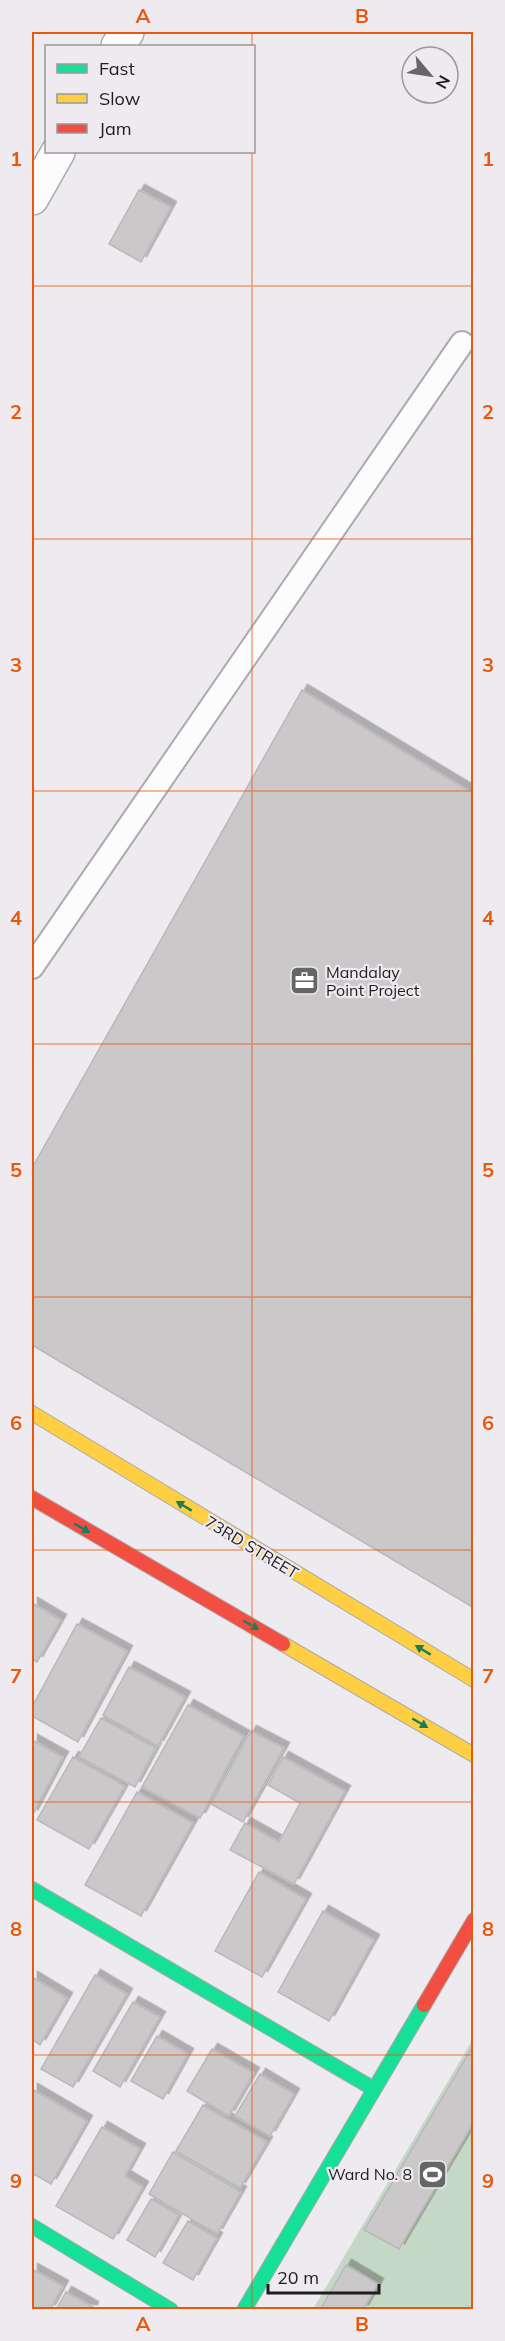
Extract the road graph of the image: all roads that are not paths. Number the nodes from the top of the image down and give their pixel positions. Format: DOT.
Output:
graph roads {
  1 [pos="127,32"];
  2 [pos="119,45"];
  3 [pos="57,153"];
  4 [pos="32,198"];
  5 [pos="462,343"];
  6 [pos="32,967"];
  7 [pos="32,1413"];
  8 [pos="32,1498"];
  9 [pos="474,1680"];
  10 [pos="474,1755"];
  11 [pos="32,1888"];
  12 [pos="474,1920"];
  13 [pos="374,2089"];
  14 [pos="32,2226"];
  15 [pos="171,2310"];
  16 [pos="244,2310"];
  1 -- 2 [label="street"];
  3 -- 4 [label="street"];
  5 -- 6 [label="lane"];
  9 -- 7 [label="main road, 73RD STREET, one-way"];
  8 -- 10 [label="main road, one-way"];
  11 -- 13 [label="main road"];
  12 -- 13 [label="main road"];
  13 -- 16 [label="main road"];
  14 -- 15 [label="main road"];
}
